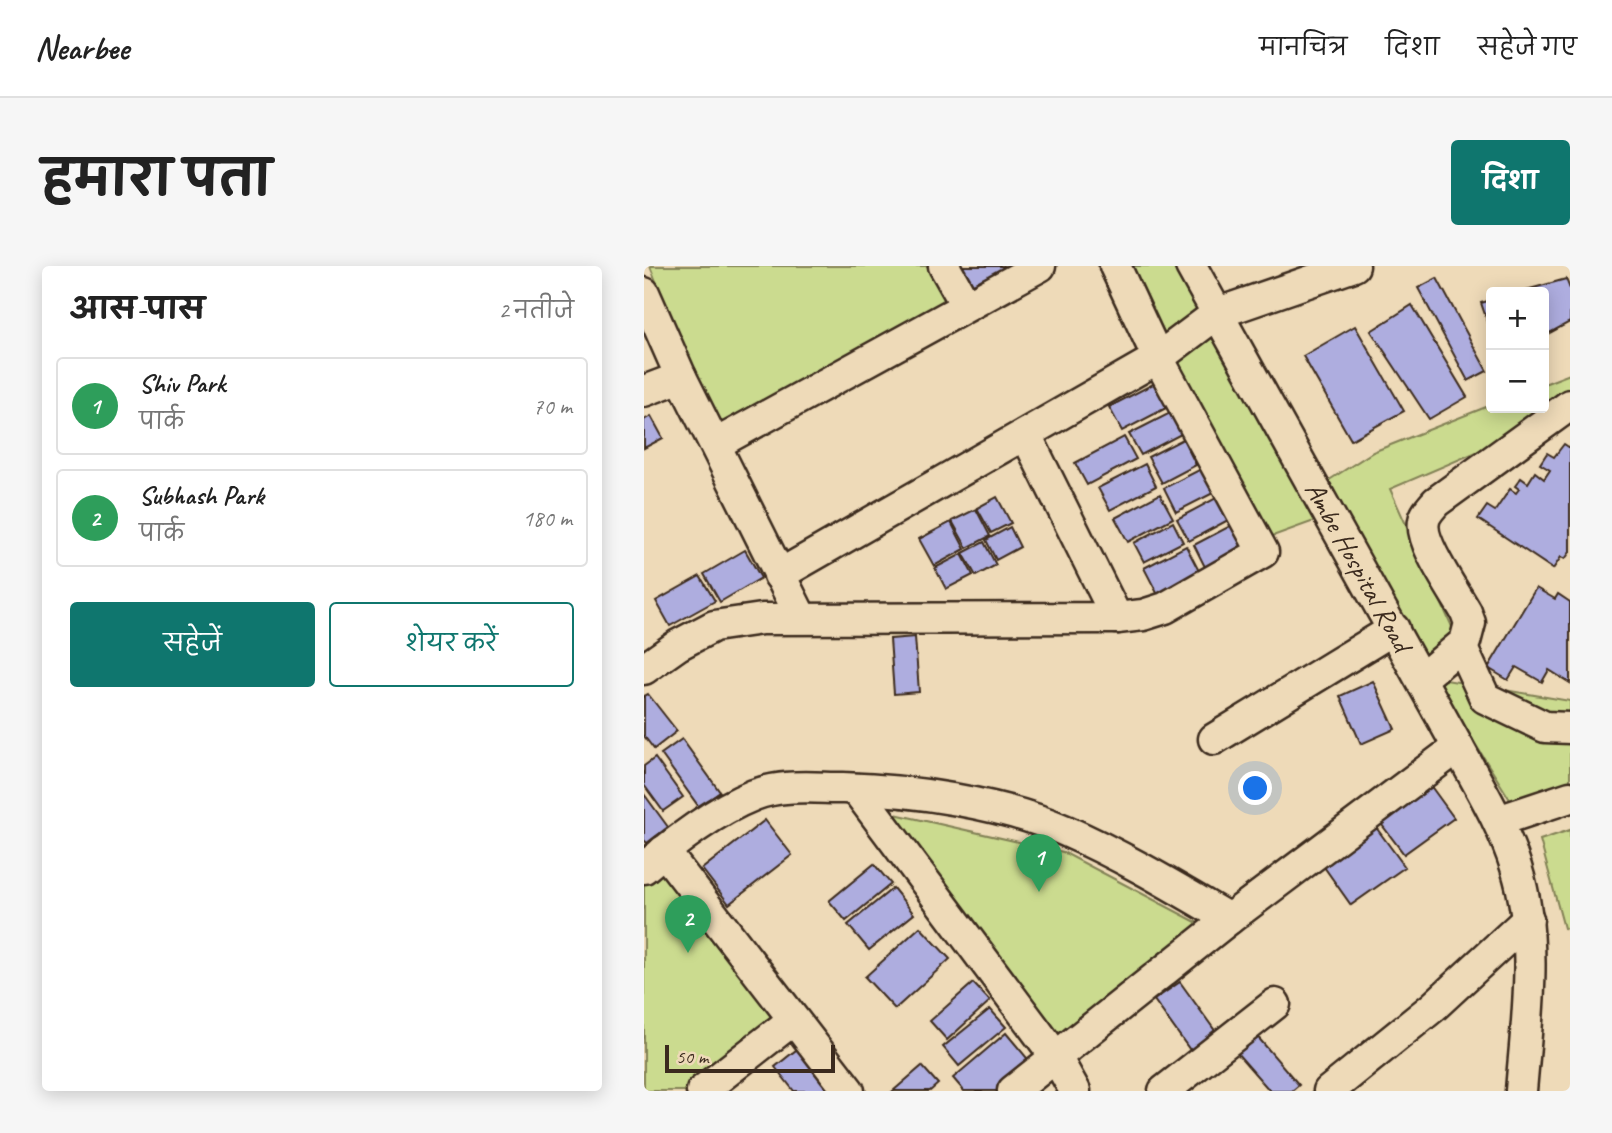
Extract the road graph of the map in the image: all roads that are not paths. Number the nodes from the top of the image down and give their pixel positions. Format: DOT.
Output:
graph roads {
  1 [pos="944,266"];
  2 [pos="1040,266"];
  3 [pos="1115,266"];
  4 [pos="1191,266"];
  5 [pos="1354,266"];
  6 [pos="644,293"];
  7 [pos="966,305"];
  8 [pos="1218,313"];
  9 [pos="1158,358"];
  10 [pos="681,377"];
  11 [pos="644,391"];
  12 [pos="1570,405"];
  13 [pos="1026,435"];
  14 [pos="716,444"];
  15 [pos="779,575"];
  16 [pos="801,617"];
  17 [pos="1117,618"];
  18 [pos="1394,629"];
  19 [pos="1461,646"];
  20 [pos="646,662"];
  21 [pos="1421,679"];
  22 [pos="1570,728"];
  23 [pos="1214,739"];
  24 [pos="1458,747"];
  25 [pos="856,789"];
  26 [pos="1570,797"];
  27 [pos="1498,821"];
  28 [pos="654,860"];
  29 [pos="1229,919"];
  30 [pos="1528,919"];
  31 [pos="1275,1004"];
  32 [pos="793,1020"];
  33 [pos="1056,1057"];
  34 [pos="702,1091"];
  35 [pos="849,1091"];
  36 [pos="1013,1091"];
  37 [pos="1075,1091"];
  38 [pos="1164,1091"];
  39 [pos="1329,1091"];
  40 [pos="1521,1091"];
  1 -- 7 [label="street"];
  2 -- 7 [label="street"];
  3 -- 9 [label="street"];
  4 -- 8 [label="street, Ambe Hospital Road"];
  5 -- 8 [label="street"];
  6 -- 10 [label="street"];
  7 -- 14 [label="street"];
  8 -- 9 [label="street"];
  8 -- 18 [label="street, Ambe Hospital Road"];
  9 -- 13 [label="street"];
  9 -- 17 [label="street"];
  10 -- 11 [label="street"];
  10 -- 14 [label="street"];
  12 -- 19 [label="street"];
  13 -- 15 [label="street"];
  13 -- 17 [label="street"];
  14 -- 15 [label="street"];
  15 -- 16 [label="street"];
  16 -- 17 [label="street"];
  16 -- 20 [label="street"];
  18 -- 21 [label="street, Ambe Hospital Road"];
  18 -- 23 [label="street"];
  19 -- 21 [label="street"];
  19 -- 22 [label="street"];
  21 -- 24 [label="street, Ambe Hospital Road"];
  24 -- 27 [label="street, Ambe Hospital Road"];
  24 -- 29 [label="street"];
  25 -- 28 [label="street"];
  25 -- 29 [label="street"];
  25 -- 33 [label="street"];
  26 -- 27 [label="street"];
  27 -- 30 [label="street, Ambe Hospital Road"];
  28 -- 32 [label="street"];
  29 -- 33 [label="street"];
  30 -- 39 [label="street"];
  30 -- 40 [label="street, Ambe Hospital Road"];
  31 -- 38 [label="street"];
  32 -- 34 [label="street"];
  32 -- 35 [label="street"];
  33 -- 36 [label="street"];
  33 -- 37 [label="street"];
}
